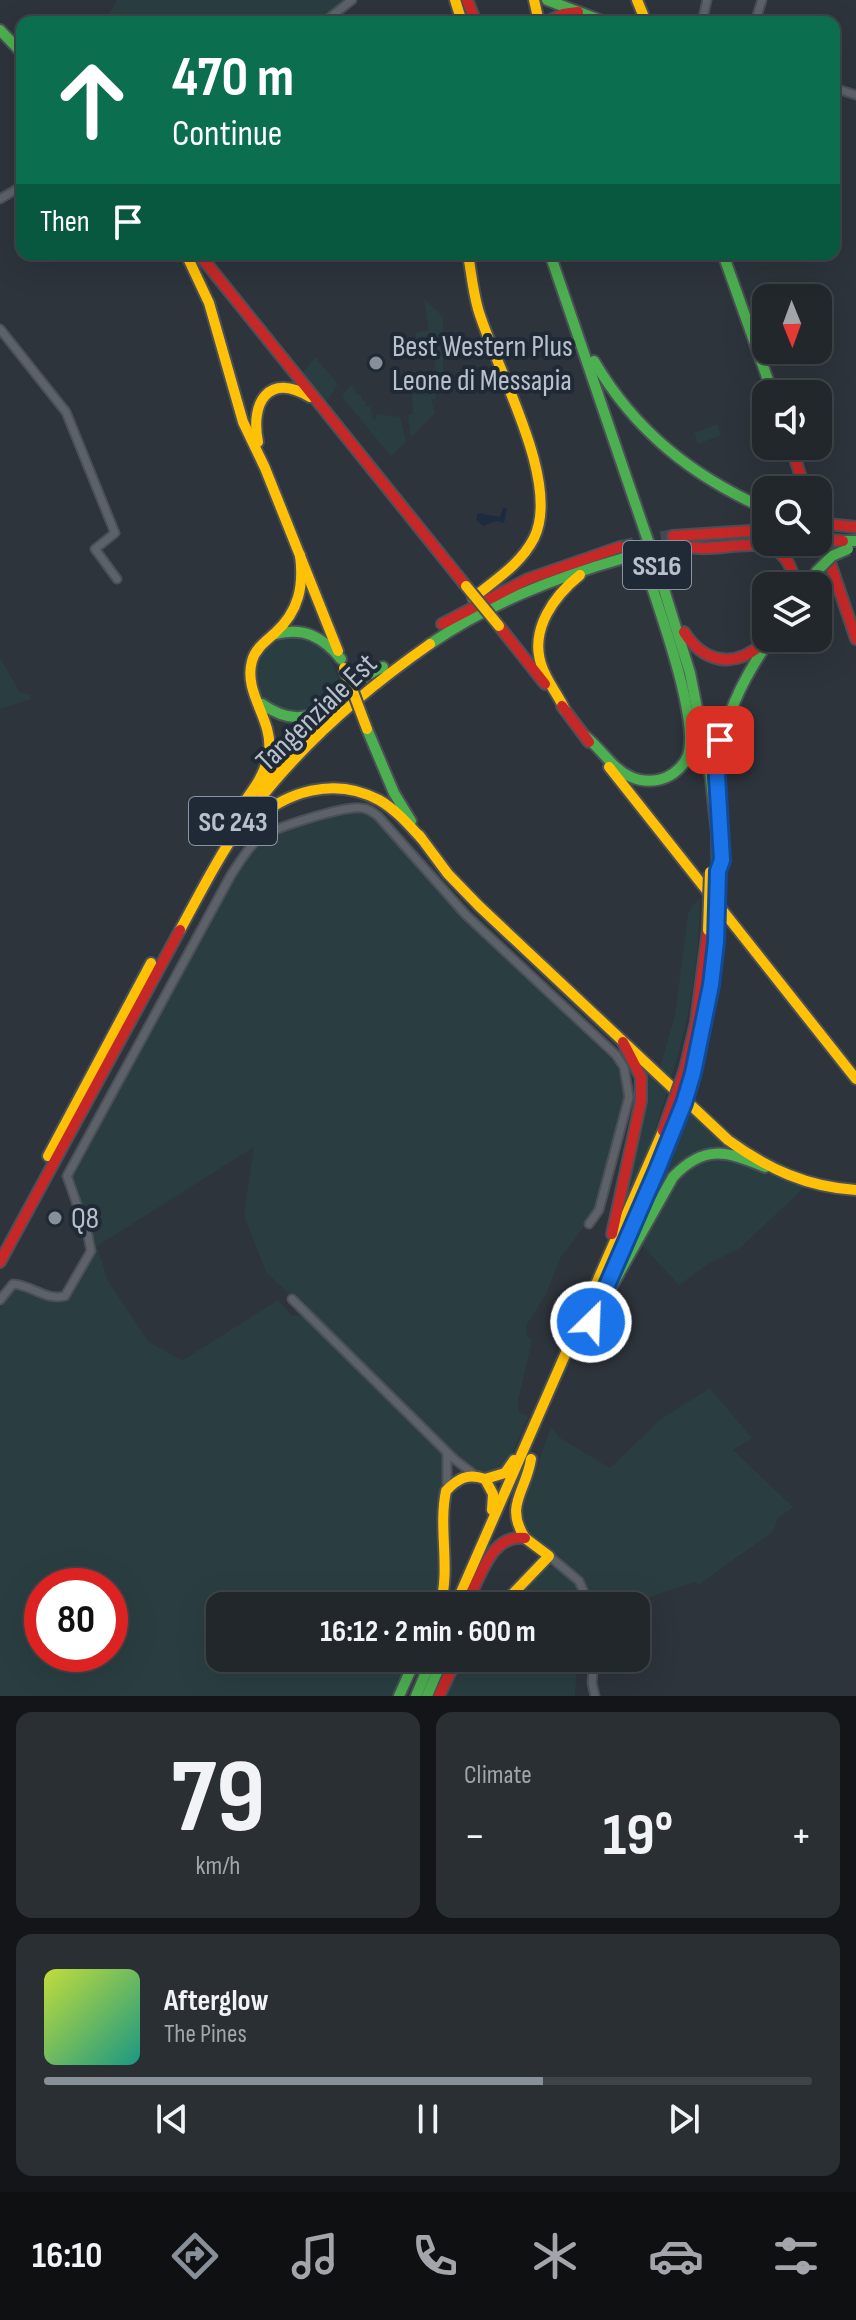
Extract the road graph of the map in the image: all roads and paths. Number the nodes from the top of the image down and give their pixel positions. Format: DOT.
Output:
graph roads {
  1 [pos="352,0"];
  2 [pos="549,0"];
  3 [pos="578,12"];
  4 [pos="332,16"];
  5 [pos="557,16"];
  6 [pos="589,16"];
  7 [pos="0,30"];
  8 [pos="16,47"];
  9 [pos="189,260"];
  10 [pos="204,260"];
  11 [pos="469,260"];
  12 [pos="543,260"];
  13 [pos="553,260"];
  14 [pos="553,260"];
  15 [pos="725,260"];
  16 [pos="225,287"];
  17 [pos="205,293"];
  18 [pos="0,329"];
  19 [pos="768,380"];
  20 [pos="326,412"];
  21 [pos="265,468"];
  22 [pos="752,503"];
  23 [pos="752,530"];
  24 [pos="856,530"];
  25 [pos="646,532"];
  26 [pos="752,539"];
  27 [pos="847,539"];
  28 [pos="678,543"];
  29 [pos="622,552"];
  30 [pos="300,555"];
  31 [pos="828,556"];
  32 [pos="650,569"];
  33 [pos="793,572"];
  34 [pos="816,572"];
  35 [pos="117,579"];
  36 [pos="436,624"];
  37 [pos="272,636"];
  38 [pos="856,639"];
  39 [pos="754,652"];
  40 [pos="760,652"];
  41 [pos="342,664"];
  42 [pos="383,667"];
  43 [pos="257,698"];
  44 [pos="565,710"];
  45 [pos="585,736"];
  46 [pos="222,836"];
  47 [pos="421,838"];
  48 [pos="714,872"];
  49 [pos="201,892"];
  50 [pos="623,1042"];
  51 [pos="689,1071"];
  52 [pos="856,1079"];
  53 [pos="765,1167"];
  54 [pos="856,1187"];
  55 [pos="589,1224"];
  56 [pos="0,1244"];
  57 [pos="0,1262"];
  58 [pos="598,1294"];
  59 [pos="292,1299"];
  60 [pos="0,1300"];
  61 [pos="540,1414"];
  62 [pos="446,1451"];
  63 [pos="531,1459"];
  64 [pos="481,1477"];
  65 [pos="446,1491"];
  66 [pos="525,1538"];
  67 [pos="478,1552"];
  68 [pos="549,1556"];
  69 [pos="444,1592"];
  70 [pos="461,1592"];
  71 [pos="471,1592"];
  72 [pos="473,1592"];
  73 [pos="514,1592"];
  74 [pos="584,1592"];
  75 [pos="410,1672"];
  76 [pos="426,1672"];
  77 [pos="437,1672"];
  78 [pos="450,1672"];
  79 [pos="593,1672"];
  80 [pos="399,1696"];
  81 [pos="416,1696"];
  82 [pos="427,1696"];
  83 [pos="439,1696"];
  84 [pos="595,1696"];
  1 -- 4 [label="street"];
  2 -- 3 [label="main road"];
  3 -- 5 [label="main road"];
  3 -- 6 [label="main road"];
  7 -- 8 [label="main road"];
  9 -- 17 [label="main road"];
  10 -- 16 [label="main road"];
  11 -- 36 [label="main road"];
  12 -- 32 [label="main road, SS16"];
  13 -- 22 [label="main road"];
  14 -- 25 [label="main road, SS16"];
  15 -- 19 [label="main road"];
  16 -- 17 [label="main road"];
  16 -- 20 [label="main road"];
  17 -- 21 [label="main road"];
  18 -- 35 [label="street"];
  20 -- 21 [label="main road"];
  20 -- 44 [label="main road, bridge"];
  21 -- 30 [label="main road"];
  23 -- 28 [label="main road"];
  24 -- 27 [label="main road"];
  25 -- 39 [label="main road"];
  25 -- 48 [label="main road, SS16"];
  26 -- 28 [label="main road"];
  27 -- 34 [label="main road, bridge"];
  28 -- 33 [label="main road"];
  29 -- 42 [label="main road, Tangenziale Est / SC 243"];
  29 -- 44 [label="main road"];
  29 -- 49 [label="main road, Tangenziale Est"];
  30 -- 37 [label="main road"];
  30 -- 41 [label="main road"];
  31 -- 38 [label="main road"];
  32 -- 45 [label="main road"];
  32 -- 48 [label="main road, SS16"];
  37 -- 41 [label="main road"];
  37 -- 43 [label="main road"];
  40 -- 48 [label="main road"];
  41 -- 47 [label="main road, bridge"];
  42 -- 43 [label="main road"];
  42 -- 46 [label="main road, Tangenziale Est / SC 243"];
  43 -- 46 [label="main road"];
  44 -- 45 [label="main road"];
  45 -- 52 [label="main road"];
  46 -- 56 [label="main road, Tangenziale Est / SC 243"];
  47 -- 49 [label="main road"];
  47 -- 50 [label="main road"];
  48 -- 51 [label="main road, SS16, bridge"];
  48 -- 51 [label="main road, SS16, bridge"];
  49 -- 57 [label="main road, Tangenziale Est"];
  50 -- 53 [label="main road"];
  50 -- 58 [label="main road"];
  51 -- 58 [label="main road, SS16"];
  53 -- 54 [label="main road"];
  53 -- 58 [label="main road"];
  55 -- 60 [label="street"];
  58 -- 61 [label="main road, SS16"];
  58 -- 63 [label="main road, SS16"];
  59 -- 62 [label="street"];
  61 -- 64 [label="main road"];
  61 -- 67 [label="main road, SS16"];
  62 -- 64 [label="street"];
  62 -- 65 [label="street"];
  63 -- 66 [label="main road"];
  63 -- 71 [label="main road, SS16"];
  64 -- 65 [label="main road"];
  64 -- 67 [label="main road"];
  65 -- 69 [label="main road"];
  66 -- 68 [label="main road"];
  66 -- 72 [label="main road"];
  67 -- 70 [label="main road, SS16"];
  68 -- 73 [label="main road"];
  68 -- 74 [label="street"];
  75 -- 80 [label="main road"];
  76 -- 81 [label="main road"];
  77 -- 82 [label="main road"];
  78 -- 83 [label="main road"];
  79 -- 84 [label="street"];
}
